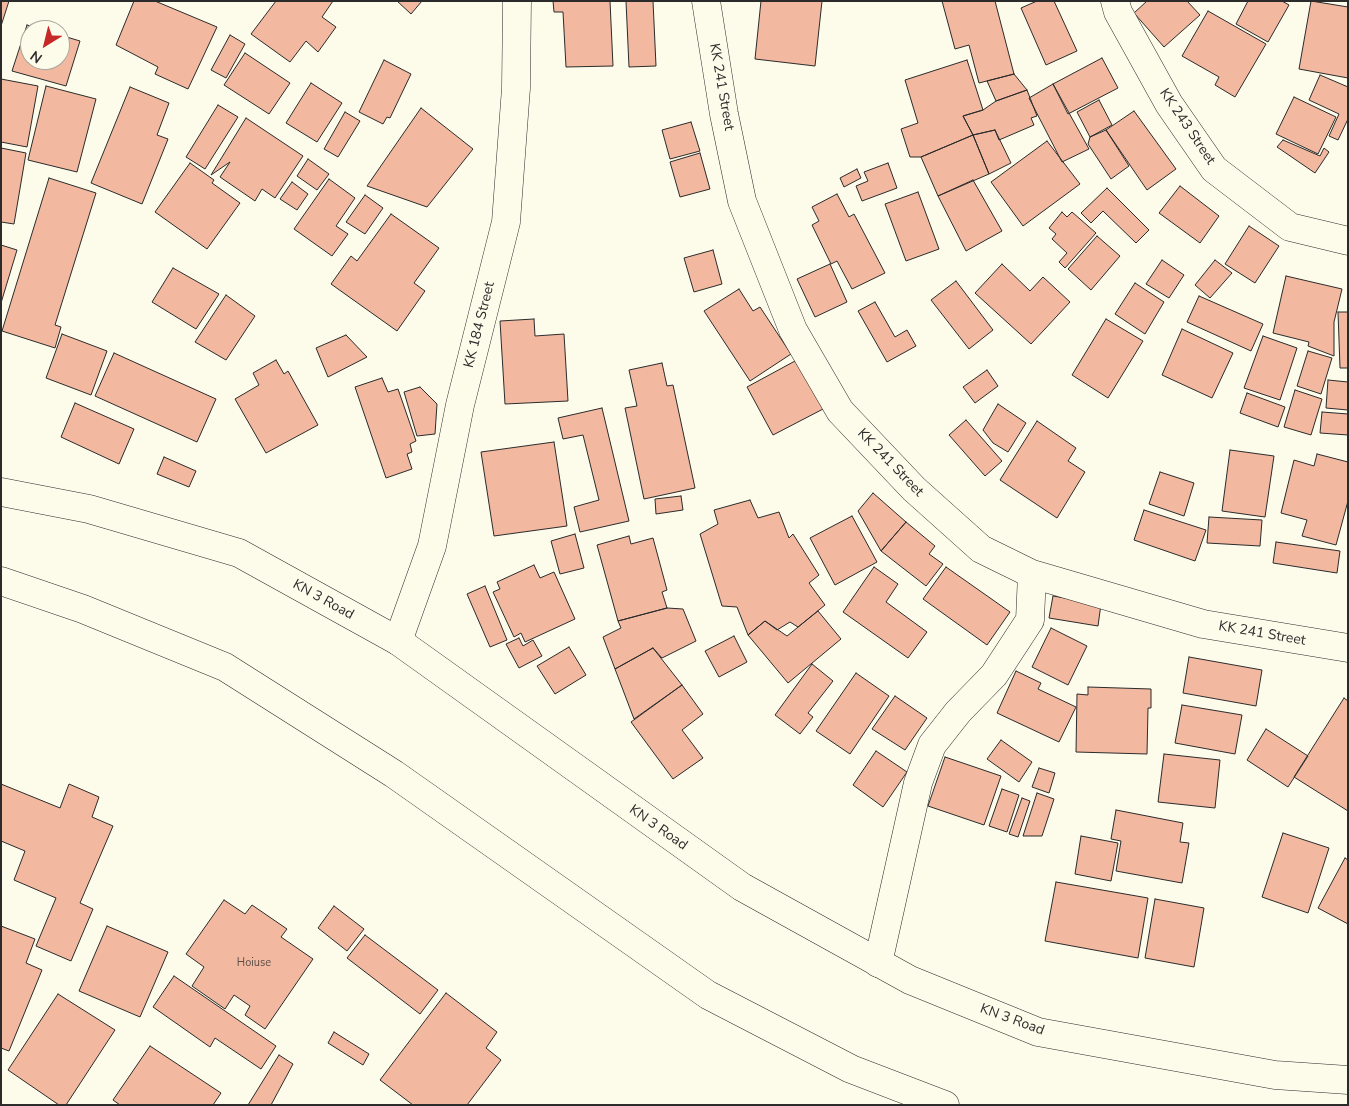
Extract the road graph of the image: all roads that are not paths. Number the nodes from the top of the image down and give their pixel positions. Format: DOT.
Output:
graph roads {
  1 [pos="517,1"];
  2 [pos="706,1"];
  3 [pos="1115,1"];
  4 [pos="1348,242"];
  5 [pos="1,492"];
  6 [pos="1032,574"];
  7 [pos="1,581"];
  8 [pos="398,641"];
  9 [pos="1348,648"];
  10 [pos="878,962"];
  11 [pos="1348,1080"];
  12 [pos="945,1105"];
  1 -- 8 [label="main road, KK 184 Street"];
  2 -- 6 [label="main road, KK 241 Street"];
  3 -- 4 [label="main road, KK 243 Street"];
  5 -- 8 [label="main road, KN 3 Road"];
  6 -- 9 [label="main road, KK 241 Street"];
  6 -- 10 [label="main road"];
  7 -- 12 [label="main road"];
  8 -- 10 [label="main road, KN 3 Road"];
  10 -- 11 [label="main road, KN 3 Road"];
}
